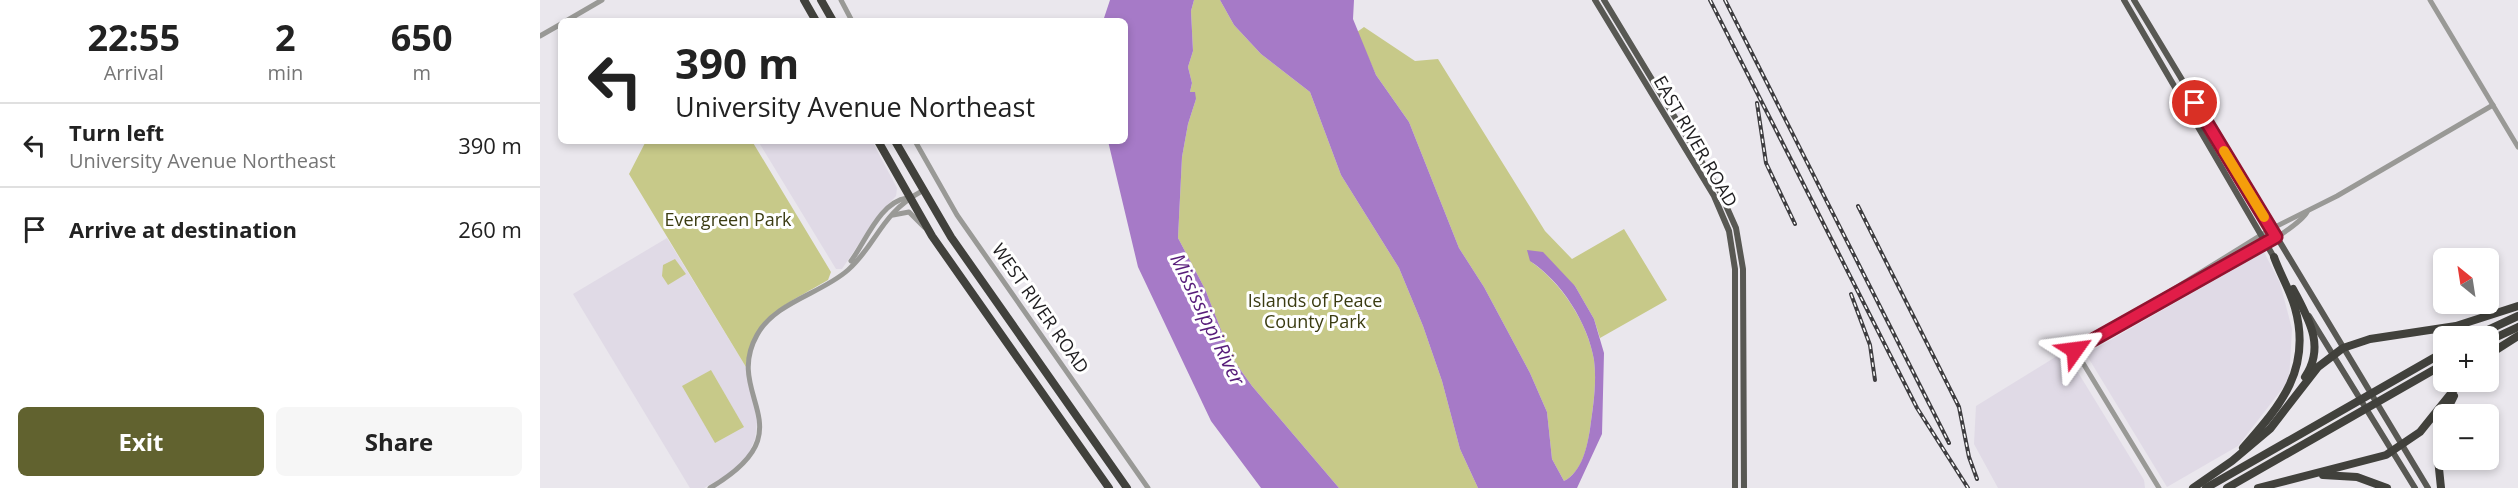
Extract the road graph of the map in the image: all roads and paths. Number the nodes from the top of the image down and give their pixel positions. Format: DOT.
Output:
graph roads {
  1 [pos="602,0"];
  2 [pos="804,0"];
  3 [pos="821,0"];
  4 [pos="841,0"];
  5 [pos="1595,0"];
  6 [pos="1604,0"];
  7 [pos="2124,0"];
  8 [pos="2134,0"];
  9 [pos="2430,0"];
  10 [pos="571,18"];
  11 [pos="814,18"];
  12 [pos="831,18"];
  13 [pos="850,18"];
  14 [pos="558,26"];
  15 [pos="540,36"];
  16 [pos="2493,105"];
  17 [pos="881,144"];
  18 [pos="897,144"];
  19 [pos="917,144"];
  20 [pos="2518,147"];
  21 [pos="922,191"];
  22 [pos="909,198"];
  23 [pos="2307,212"];
  24 [pos="878,228"];
  25 [pos="2271,229"];
  26 [pos="2261,235"];
  27 [pos="932,236"];
  28 [pos="2276,237"];
  29 [pos="2266,243"];
  30 [pos="2274,257"];
  31 [pos="840,276"];
  32 [pos="2293,289"];
  33 [pos="2151,305"];
  34 [pos="2518,306"];
  35 [pos="2518,316"];
  36 [pos="2496,326"];
  37 [pos="2518,327"];
  38 [pos="2499,335"];
  39 [pos="2518,336"];
  40 [pos="2343,348"];
  41 [pos="2499,348"];
  42 [pos="2333,355"];
  43 [pos="2433,358"];
  44 [pos="2433,370"];
  45 [pos="2453,392"];
  46 [pos="2251,446"];
  47 [pos="2402,446"];
  48 [pos="2392,452"];
  49 [pos="2439,470"];
  50 [pos="2218,471"];
  51 [pos="2277,483"];
  52 [pos="710,488"];
  53 [pos="1109,488"];
  54 [pos="1127,488"];
  55 [pos="1148,488"];
  56 [pos="1735,488"];
  57 [pos="1743,488"];
  58 [pos="2159,488"];
  59 [pos="2193,488"];
  60 [pos="2206,488"];
  61 [pos="2227,488"];
  62 [pos="2258,488"];
  63 [pos="2387,488"];
  64 [pos="2415,488"];
  65 [pos="2428,488"];
  66 [pos="2441,488"];
  1 -- 10 [label="street"];
  2 -- 11 [label="highway"];
  3 -- 12 [label="highway"];
  4 -- 13 [label="street"];
  5 -- 56 [label="main road, EAST RIVER ROAD"];
  6 -- 57 [label="main road, EAST RIVER ROAD"];
  7 -- 26 [label="main road"];
  8 -- 25 [label="main road"];
  9 -- 16 [label="street"];
  14 -- 15 [label="street"];
  16 -- 20 [label="street"];
  16 -- 23 [label="street"];
  17 -- 22 [label="highway"];
  18 -- 21 [label="highway"];
  19 -- 55 [label="street, WEST RIVER ROAD"];
  21 -- 22 [label="street"];
  21 -- 54 [label="highway"];
  22 -- 24 [label="street"];
  22 -- 27 [label="highway"];
  22 -- 31 [label="street"];
  23 -- 25 [label="street"];
  23 -- 28 [label="street"];
  24 -- 27 [label="street"];
  24 -- 31 [label="street"];
  25 -- 26 [label="street"];
  25 -- 28 [label="main road"];
  26 -- 29 [label="main road"];
  26 -- 33 [label="street"];
  27 -- 53 [label="highway"];
  28 -- 29 [label="street"];
  28 -- 40 [label="main road"];
  29 -- 30 [label="main road"];
  29 -- 33 [label="street"];
  30 -- 32 [label="main road"];
  30 -- 50 [label="highway"];
  31 -- 52 [label="street"];
  32 -- 42 [label="main road"];
  32 -- 46 [label="highway"];
  33 -- 58 [label="street"];
  34 -- 40 [label="highway"];
  35 -- 36 [label="highway"];
  37 -- 38 [label="highway"];
  39 -- 41 [label="highway"];
  40 -- 42 [label="highway"];
  40 -- 47 [label="main road"];
  42 -- 46 [label="highway"];
  42 -- 48 [label="main road"];
  43 -- 60 [label="highway"];
  44 -- 61 [label="highway"];
  45 -- 47 [label="highway"];
  46 -- 50 [label="highway"];
  47 -- 48 [label="highway"];
  47 -- 65 [label="main road"];
  48 -- 51 [label="highway"];
  48 -- 64 [label="main road"];
  49 -- 66 [label="highway"];
  50 -- 59 [label="highway"];
  51 -- 62 [label="highway"];
  51 -- 63 [label="highway"];
}
